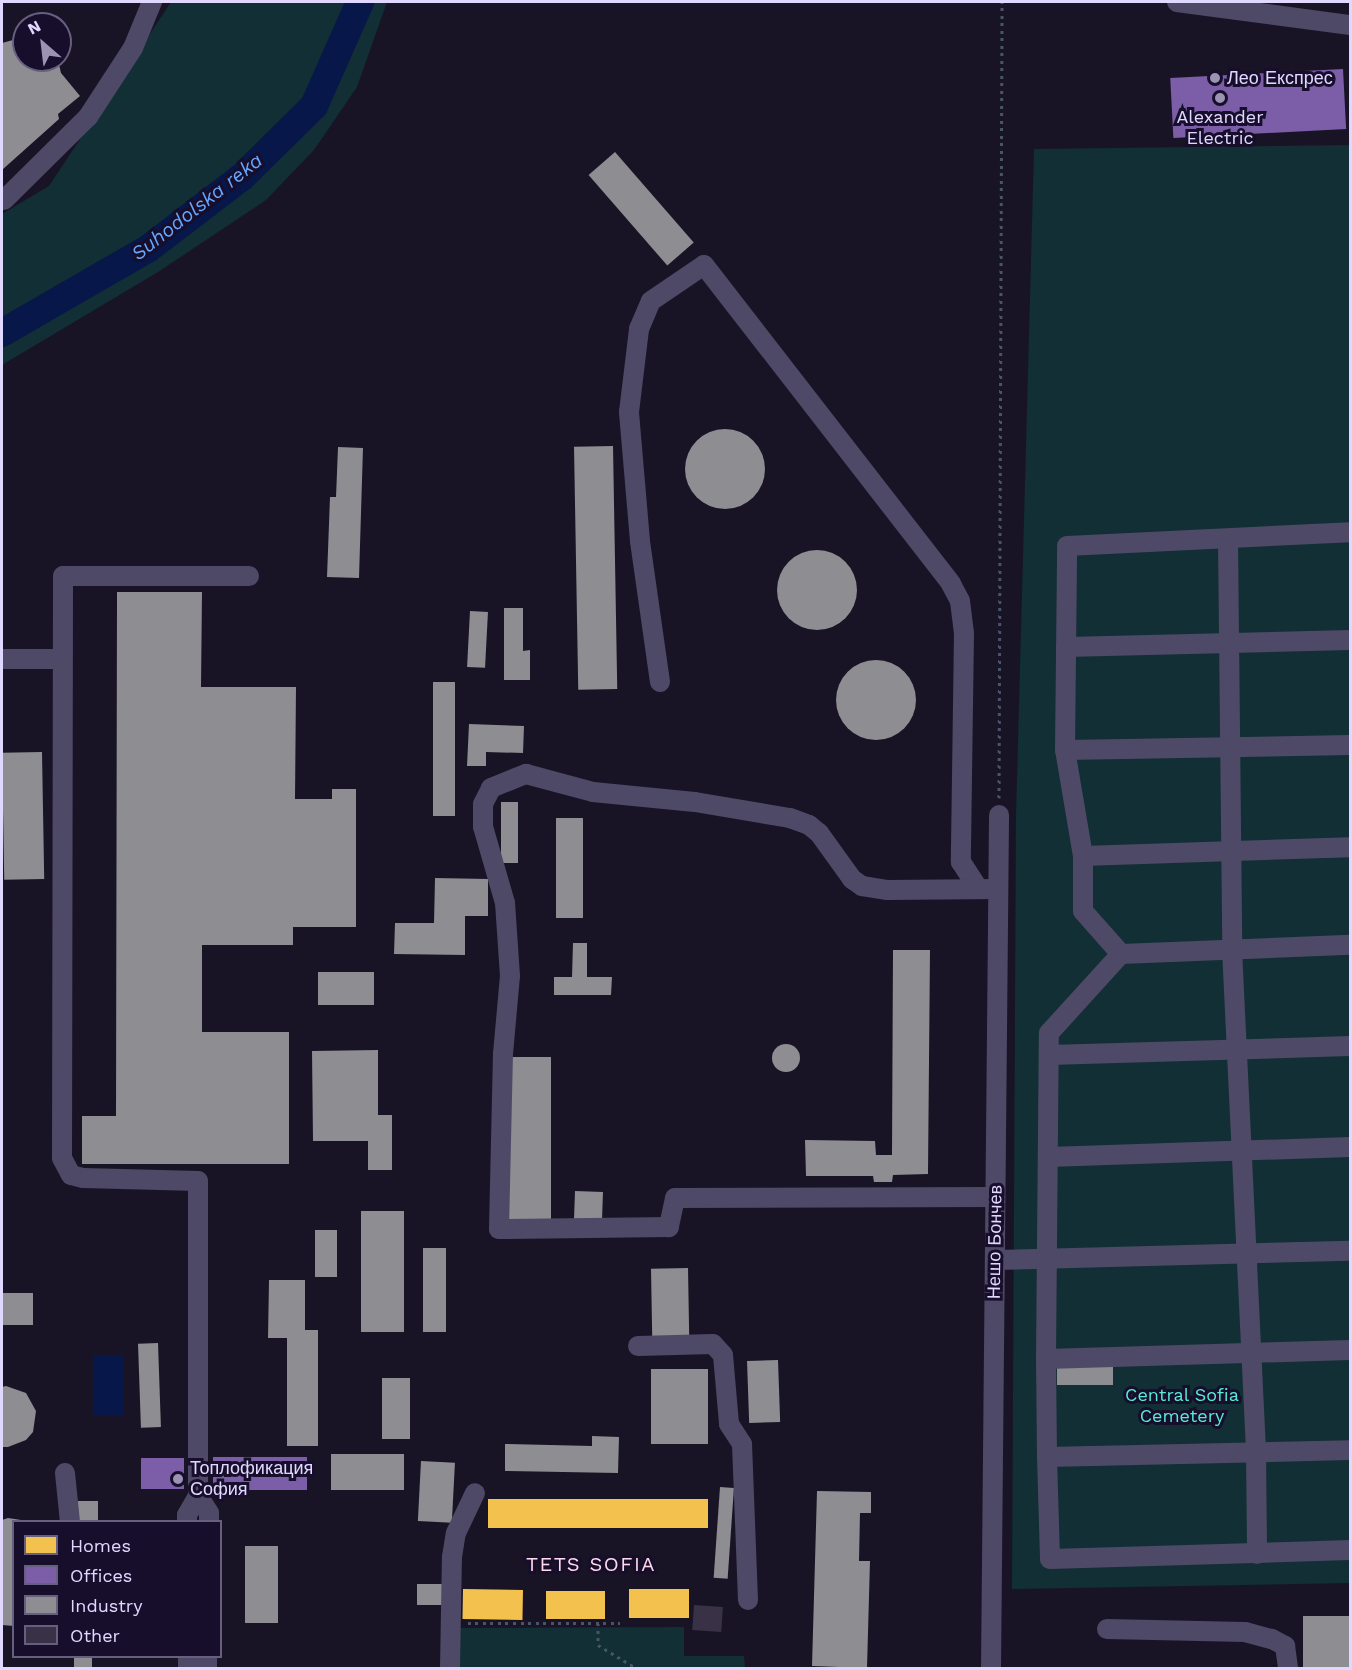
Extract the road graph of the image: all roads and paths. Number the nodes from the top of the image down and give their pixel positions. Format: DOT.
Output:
graph roads {
  1 [pos="152,2"];
  2 [pos="1002,2"];
  3 [pos="1177,2"];
  4 [pos="1261,7"];
  5 [pos="1350,25"];
  6 [pos="4,200"];
  7 [pos="1350,532"];
  8 [pos="1228,539"];
  9 [pos="249,576"];
  10 [pos="1350,640"];
  11 [pos="1228,643"];
  12 [pos="1066,647"];
  13 [pos="2,659"];
  14 [pos="62,659"];
  15 [pos="660,681"];
  16 [pos="1350,745"];
  17 [pos="1228,747"];
  18 [pos="1065,750"];
  19 [pos="999,815"];
  20 [pos="1350,847"];
  21 [pos="1230,852"];
  22 [pos="1083,856"];
  23 [pos="978,888"];
  24 [pos="999,889"];
  25 [pos="1350,945"];
  26 [pos="1232,949"];
  27 [pos="1121,954"];
  28 [pos="1350,1046"];
  29 [pos="1237,1050"];
  30 [pos="1049,1055"];
  31 [pos="1350,1147"];
  32 [pos="1242,1151"];
  33 [pos="1048,1157"];
  34 [pos="995,1197"];
  35 [pos="1350,1251"];
  36 [pos="1247,1255"];
  37 [pos="1046,1259"];
  38 [pos="995,1260"];
  39 [pos="638,1346"];
  40 [pos="1350,1350"];
  41 [pos="1252,1353"];
  42 [pos="1046,1359"];
  43 [pos="1350,1450"];
  44 [pos="1256,1451"];
  45 [pos="1047,1457"];
  46 [pos="65,1473"];
  47 [pos="475,1493"];
  48 [pos="198,1496"];
  49 [pos="70,1520"];
  50 [pos="187,1520"];
  51 [pos="209,1520"];
  52 [pos="1350,1550"];
  53 [pos="1257,1554"];
  54 [pos="748,1600"];
  55 [pos="451,1623"];
  56 [pos="598,1623"];
  57 [pos="620,1623"];
  58 [pos="1107,1629"];
  59 [pos="450,1668"];
  60 [pos="636,1668"];
  61 [pos="991,1668"];
  62 [pos="1288,1668"];
  1 -- 6 [label="street"];
  2 -- 19 [label="path"];
  3 -- 4 [label="street"];
  4 -- 5 [label="street"];
  7 -- 8 [label="street"];
  8 -- 11 [label="street"];
  8 -- 12 [label="street"];
  9 -- 14 [label="street"];
  10 -- 11 [label="street"];
  11 -- 12 [label="street"];
  11 -- 17 [label="street"];
  12 -- 18 [label="street"];
  13 -- 14 [label="street"];
  14 -- 48 [label="street"];
  15 -- 23 [label="street"];
  16 -- 17 [label="street"];
  17 -- 18 [label="street"];
  17 -- 21 [label="street"];
  18 -- 22 [label="street"];
  19 -- 24 [label="street, Нешо Бончев"];
  20 -- 21 [label="street"];
  21 -- 22 [label="street"];
  21 -- 26 [label="street"];
  22 -- 27 [label="street"];
  23 -- 24 [label="street"];
  23 -- 34 [label="street"];
  24 -- 34 [label="street, Нешо Бончев"];
  25 -- 26 [label="street"];
  26 -- 27 [label="street"];
  26 -- 29 [label="street"];
  27 -- 30 [label="street"];
  28 -- 29 [label="street"];
  29 -- 30 [label="street"];
  29 -- 32 [label="street"];
  30 -- 33 [label="street"];
  31 -- 32 [label="street"];
  32 -- 33 [label="street"];
  32 -- 36 [label="street"];
  33 -- 37 [label="street"];
  34 -- 38 [label="street, Нешо Бончев"];
  35 -- 36 [label="street"];
  36 -- 37 [label="street"];
  36 -- 41 [label="street"];
  37 -- 38 [label="street"];
  37 -- 42 [label="street"];
  38 -- 61 [label="street, Нешо Бончев"];
  39 -- 54 [label="street"];
  40 -- 41 [label="street"];
  41 -- 42 [label="street"];
  41 -- 44 [label="street"];
  42 -- 45 [label="street"];
  43 -- 44 [label="street"];
  44 -- 45 [label="street"];
  44 -- 53 [label="street"];
  45 -- 53 [label="street"];
  46 -- 49 [label="street"];
  47 -- 55 [label="street"];
  48 -- 50 [label="street"];
  48 -- 51 [label="street"];
  52 -- 53 [label="street"];
  55 -- 56 [label="path"];
  55 -- 59 [label="street"];
  56 -- 57 [label="path"];
  56 -- 60 [label="path"];
  58 -- 62 [label="street"];
}
